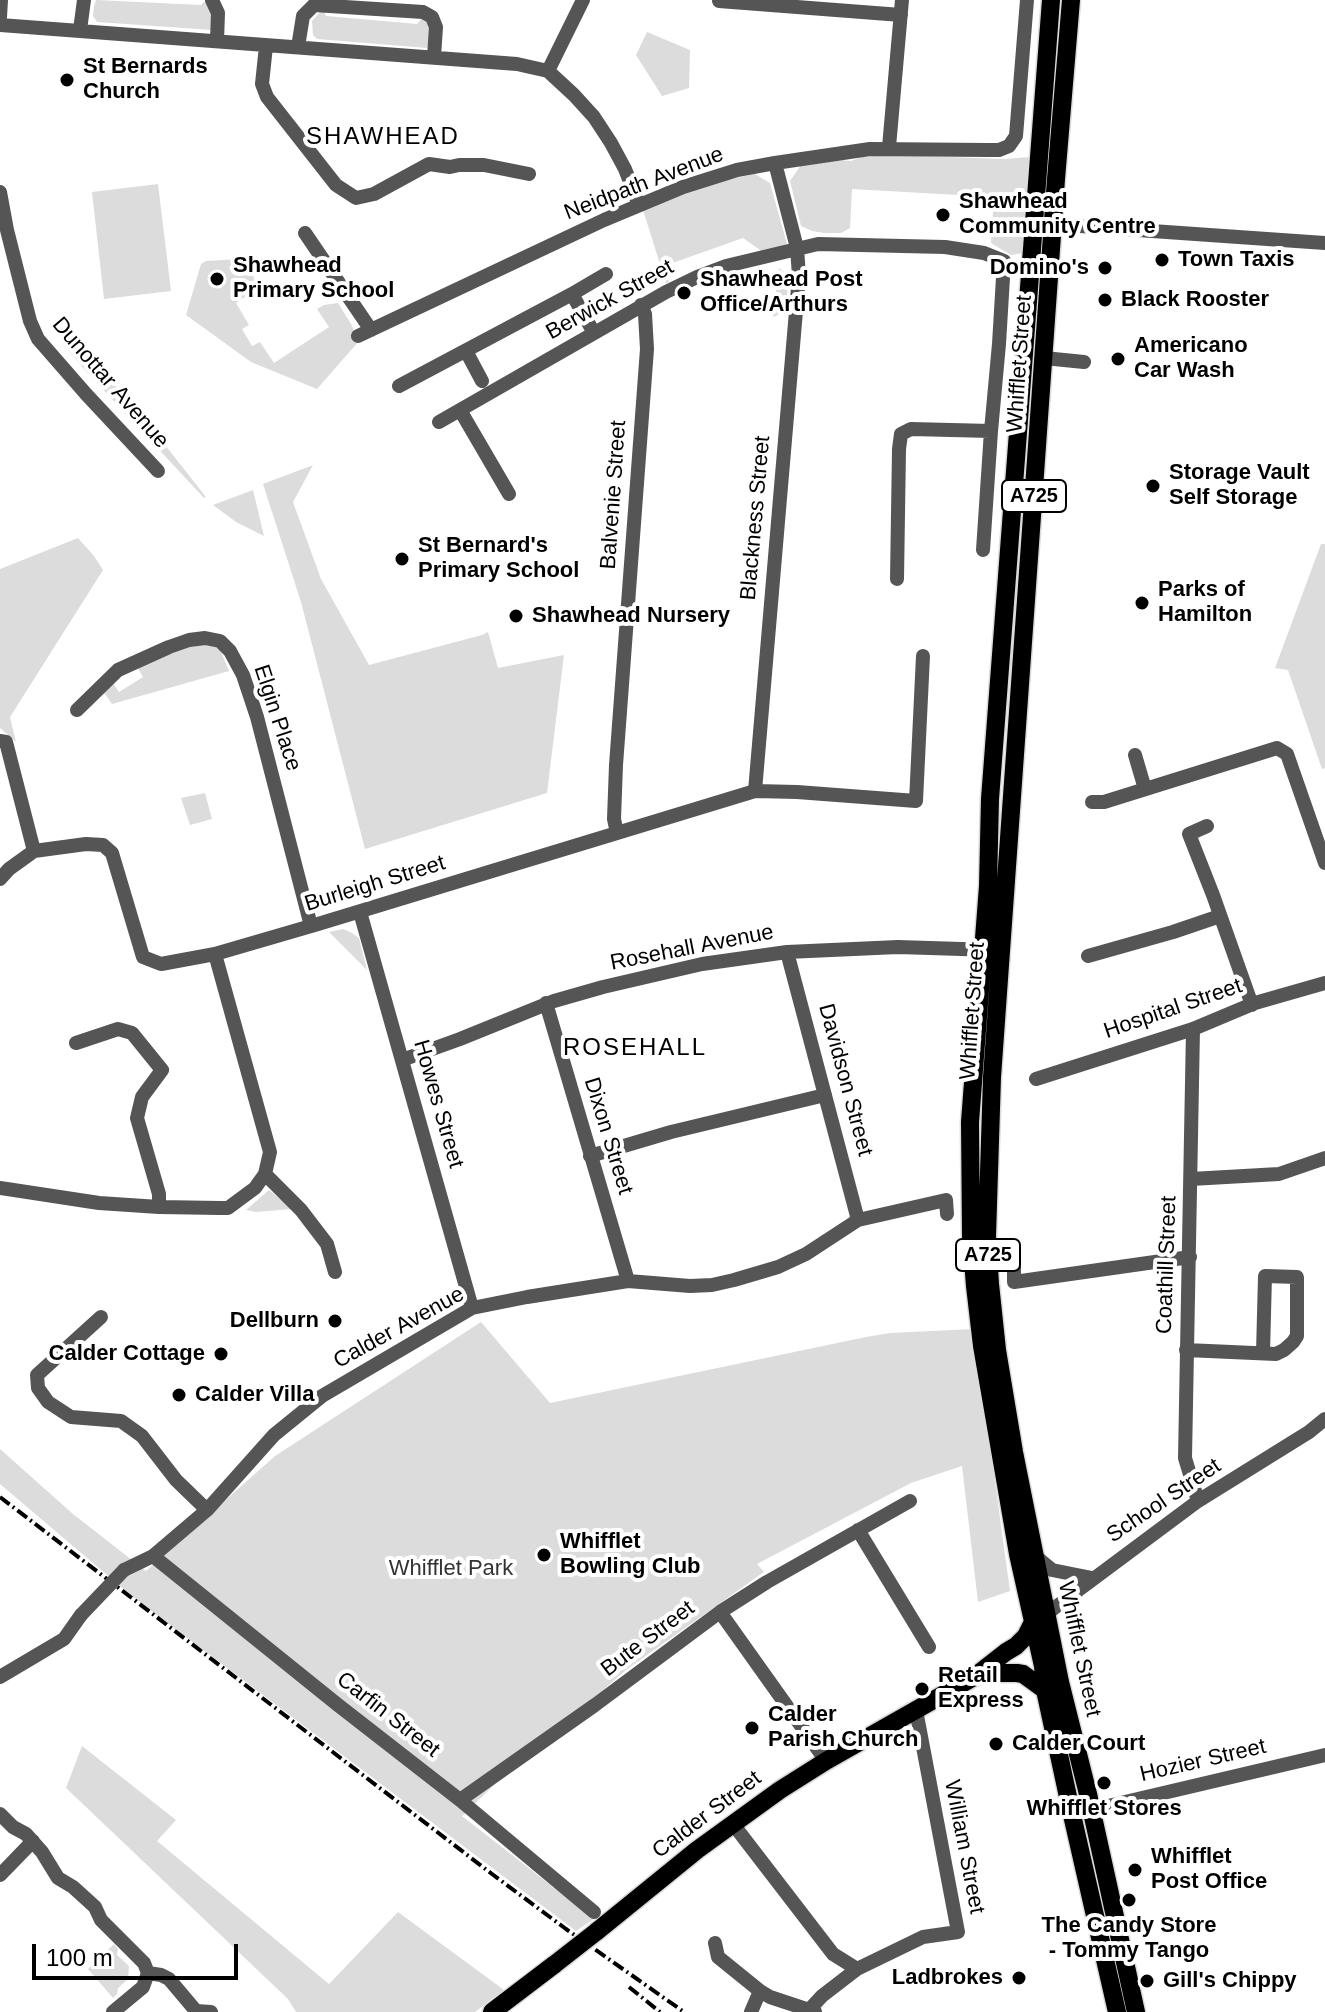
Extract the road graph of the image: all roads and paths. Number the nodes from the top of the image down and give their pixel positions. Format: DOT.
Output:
graph roads {
  1 [pos="1,0"];
  2 [pos="84,0"];
  3 [pos="212,0"];
  4 [pos="583,0"];
  5 [pos="1027,0"];
  6 [pos="1051,0"];
  7 [pos="1071,0"];
  8 [pos="719,1"];
  9 [pos="902,8"];
  10 [pos="0,17"];
  11 [pos="0,25"];
  12 [pos="80,30"];
  13 [pos="217,41"];
  14 [pos="266,46"];
  15 [pos="298,47"];
  16 [pos="434,57"];
  17 [pos="548,71"];
  18 [pos="1050,143"];
  19 [pos="889,147"];
  20 [pos="775,163"];
  21 [pos="529,174"];
  22 [pos="1047,179"];
  23 [pos="0,192"];
  24 [pos="639,205"];
  25 [pos="1080,226"];
  26 [pos="3,231"];
  27 [pos="305,233"];
  28 [pos="1325,243"];
  29 [pos="797,248"];
  30 [pos="330,271"];
  31 [pos="606,274"];
  32 [pos="315,280"];
  33 [pos="572,294"];
  34 [pos="641,305"];
  35 [pos="594,333"];
  36 [pos="466,351"];
  37 [pos="1044,358"];
  38 [pos="1084,362"];
  39 [pos="482,381"];
  40 [pos="399,386"];
  41 [pos="460,410"];
  42 [pos="439,422"];
  43 [pos="991,431"];
  44 [pos="158,471"];
  45 [pos="509,494"];
  46 [pos="983,550"];
  47 [pos="897,579"];
  48 [pos="923,656"];
  49 [pos="77,710"];
  50 [pos="0,741"];
  51 [pos="1135,755"];
  52 [pos="5,762"];
  53 [pos="1145,789"];
  54 [pos="755,791"];
  55 [pos="1092,802"];
  56 [pos="1207,826"];
  57 [pos="617,833"];
  58 [pos="34,851"];
  59 [pos="1325,863"];
  60 [pos="0,879"];
  61 [pos="360,912"];
  62 [pos="1220,916"];
  63 [pos="311,926"];
  64 [pos="1002,950"];
  65 [pos="983,951"];
  66 [pos="787,952"];
  67 [pos="215,954"];
  68 [pos="1088,956"];
  69 [pos="1325,983"];
  70 [pos="546,1003"];
  71 [pos="1252,1005"];
  72 [pos="1193,1029"];
  73 [pos="76,1043"];
  74 [pos="402,1060"];
  75 [pos="1036,1079"];
  76 [pos="825,1095"];
  77 [pos="590,1156"];
  78 [pos="1325,1158"];
  79 [pos="265,1174"];
  80 [pos="1191,1179"];
  81 [pos="0,1188"];
  82 [pos="159,1207"];
  83 [pos="947,1214"];
  84 [pos="858,1220"];
  85 [pos="1190,1257"];
  86 [pos="1014,1267"];
  87 [pos="335,1272"];
  88 [pos="628,1281"];
  89 [pos="472,1308"];
  90 [pos="101,1317"];
  91 [pos="1186,1350"];
  92 [pos="1263,1353"];
  93 [pos="1325,1419"];
  94 [pos="910,1501"];
  95 [pos="1198,1501"];
  96 [pos="207,1510"];
  97 [pos="858,1530"];
  98 [pos="153,1556"];
  99 [pos="1035,1556"];
  100 [pos="1092,1578"];
  101 [pos="720,1612"];
  102 [pos="1039,1619"];
  103 [pos="929,1647"];
  104 [pos="0,1677"];
  105 [pos="974,1677"];
  106 [pos="1045,1690"];
  107 [pos="916,1710"];
  108 [pos="1325,1755"];
  109 [pos="826,1761"];
  110 [pos="460,1800"];
  111 [pos="1091,1810"];
  112 [pos="0,1814"];
  113 [pos="733,1824"];
  114 [pos="33,1841"];
  115 [pos="0,1875"];
  116 [pos="594,1912"];
  117 [pos="715,1943"];
  118 [pos="857,1969"];
  119 [pos="148,1973"];
  120 [pos="760,1991"];
  121 [pos="812,2011"];
  122 [pos="113,2012"];
  123 [pos="211,2012"];
  124 [pos="492,2012"];
  125 [pos="751,2012"];
  126 [pos="1117,2012"];
  127 [pos="1136,2012"];
  1 -- 10 [label="street"];
  2 -- 12 [label="street"];
  3 -- 13 [label="street"];
  4 -- 17 [label="street"];
  5 -- 19 [label="street, Neidpath Avenue"];
  6 -- 18 [label="main road, Whifflet Street / A725"];
  7 -- 18 [label="main road, Whifflet Street / A725"];
  8 -- 9 [label="street"];
  9 -- 19 [label="street"];
  11 -- 12 [label="street"];
  12 -- 13 [label="street"];
  13 -- 14 [label="street"];
  14 -- 15 [label="street"];
  14 -- 21 [label="street"];
  15 -- 16 [label="street"];
  15 -- 16 [label="street"];
  16 -- 17 [label="street"];
  17 -- 24 [label="street"];
  18 -- 22 [label="main road, Whifflet Street / A725"];
  19 -- 20 [label="street, Neidpath Avenue"];
  20 -- 24 [label="street, Neidpath Avenue"];
  20 -- 29 [label="street, Blackness Street"];
  22 -- 37 [label="main road, Whifflet Street / A725"];
  22 -- 65 [label="main road, Whifflet Street / A725"];
  23 -- 26 [label="street, Dunottar Avenue"];
  24 -- 30 [label="street, Neidpath Avenue"];
  25 -- 28 [label="street"];
  26 -- 44 [label="street, Dunottar Avenue"];
  27 -- 30 [label="street, Neidpath Avenue"];
  29 -- 34 [label="street, Berwick Street"];
  29 -- 43 [label="street, Berwick Street"];
  29 -- 54 [label="street, Blackness Street"];
  30 -- 32 [label="street"];
  31 -- 33 [label="street"];
  33 -- 35 [label="street"];
  33 -- 36 [label="street"];
  34 -- 35 [label="street, Berwick Street"];
  34 -- 57 [label="street, Balvenie Street"];
  35 -- 41 [label="street, Berwick Street"];
  36 -- 39 [label="street"];
  36 -- 40 [label="street"];
  37 -- 38 [label="street"];
  37 -- 64 [label="main road, Whifflet Street / A725"];
  41 -- 42 [label="street, Berwick Street"];
  41 -- 45 [label="street"];
  43 -- 46 [label="street"];
  43 -- 47 [label="street"];
  48 -- 54 [label="street, Burleigh Street"];
  49 -- 63 [label="street, Elgin Place"];
  50 -- 52 [label="street"];
  51 -- 53 [label="street"];
  52 -- 58 [label="street"];
  53 -- 55 [label="street"];
  53 -- 59 [label="street"];
  54 -- 57 [label="street, Burleigh Street"];
  56 -- 62 [label="street"];
  57 -- 61 [label="street, Burleigh Street"];
  58 -- 60 [label="street"];
  58 -- 67 [label="street, Burleigh Street"];
  61 -- 63 [label="street, Burleigh Street"];
  61 -- 74 [label="street, Howes Street"];
  62 -- 68 [label="street"];
  62 -- 71 [label="street"];
  63 -- 67 [label="street, Burleigh Street"];
  64 -- 65 [label="street, Rosehall Avenue"];
  64 -- 99 [label="main road, Whifflet Street / A725"];
  65 -- 66 [label="street, Rosehall Avenue"];
  65 -- 102 [label="main road, Whifflet Street / A725"];
  66 -- 70 [label="street, Rosehall Avenue"];
  66 -- 76 [label="street, Davidson Street"];
  67 -- 79 [label="street"];
  69 -- 71 [label="street, Hospital Street"];
  70 -- 74 [label="street, Rosehall Avenue"];
  70 -- 77 [label="street, Dixon Street"];
  71 -- 72 [label="street, Hospital Street"];
  72 -- 75 [label="street, Hospital Street"];
  72 -- 80 [label="street, Coathill Street"];
  73 -- 82 [label="street"];
  74 -- 89 [label="street, Howes Street"];
  76 -- 77 [label="street"];
  76 -- 84 [label="street, Davidson Street"];
  77 -- 88 [label="street, Dixon Street"];
  78 -- 80 [label="street"];
  79 -- 82 [label="street"];
  79 -- 87 [label="street"];
  80 -- 85 [label="street, Coathill Street"];
  81 -- 82 [label="street"];
  83 -- 84 [label="street, Calder Avenue"];
  84 -- 88 [label="street, Calder Avenue"];
  85 -- 86 [label="street"];
  85 -- 91 [label="street, Coathill Street"];
  88 -- 89 [label="street, Calder Avenue"];
  89 -- 96 [label="street, Calder Avenue"];
  90 -- 96 [label="street"];
  91 -- 92 [label="street"];
  91 -- 95 [label="street, Coathill Street"];
  92 -- 92 [label="street"];
  93 -- 95 [label="street, School Street"];
  94 -- 97 [label="street, Bute Street"];
  95 -- 100 [label="street, School Street"];
  96 -- 98 [label="street, Calder Avenue"];
  97 -- 101 [label="street, Bute Street"];
  97 -- 103 [label="street"];
  98 -- 104 [label="street, Calder Avenue, bridge"];
  98 -- 110 [label="street, Carfin Street"];
  99 -- 100 [label="street"];
  99 -- 102 [label="main road, Whifflet Street / A725"];
  100 -- 102 [label="street, School Street"];
  101 -- 109 [label="street"];
  101 -- 110 [label="street, Bute Street"];
  102 -- 105 [label="main road, Calder Street"];
  102 -- 106 [label="main road, Whifflet Street / A725"];
  102 -- 111 [label="main road, Whifflet Street / A725"];
  105 -- 106 [label="main road, Whifflet Street"];
  105 -- 107 [label="main road, Calder Street"];
  106 -- 126 [label="main road, Whifflet Street / A725"];
  107 -- 109 [label="main road, Calder Street"];
  107 -- 118 [label="street, William Street"];
  108 -- 111 [label="street, Hozier Street"];
  109 -- 113 [label="main road, Calder Street"];
  110 -- 116 [label="street, Carfin Street"];
  111 -- 127 [label="main road, Whifflet Street / A725"];
  112 -- 114 [label="street"];
  113 -- 118 [label="street"];
  113 -- 124 [label="main road, Calder Street, bridge"];
  114 -- 115 [label="street"];
  114 -- 119 [label="street"];
  117 -- 120 [label="street"];
  118 -- 121 [label="street"];
  119 -- 122 [label="street"];
  119 -- 123 [label="street"];
  120 -- 121 [label="street"];
  120 -- 125 [label="street"];
}
